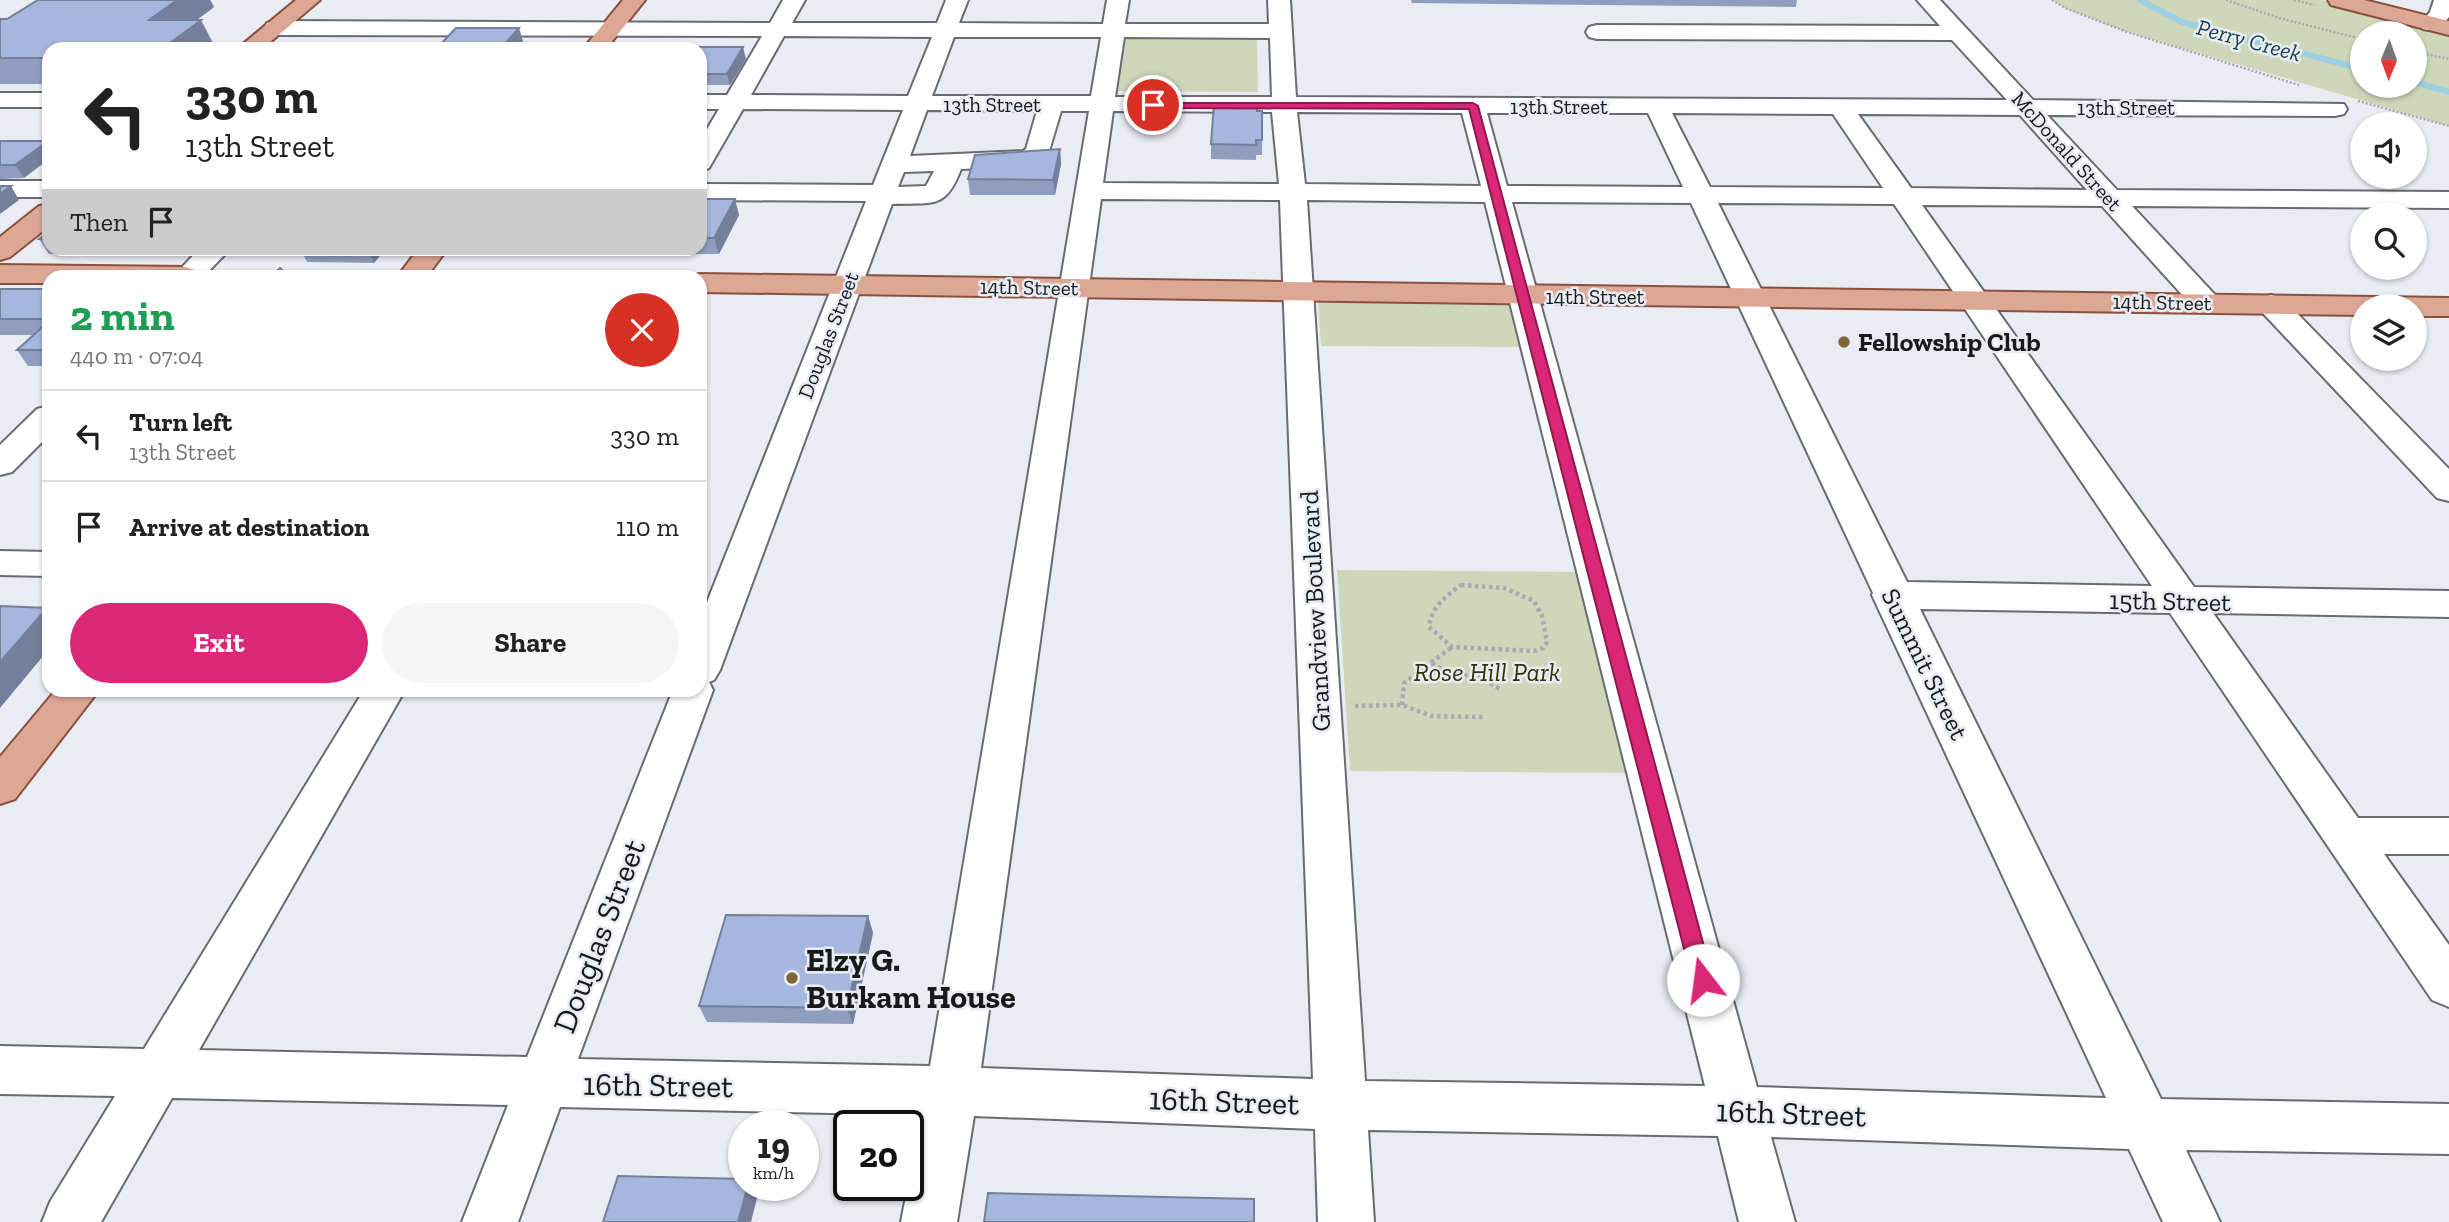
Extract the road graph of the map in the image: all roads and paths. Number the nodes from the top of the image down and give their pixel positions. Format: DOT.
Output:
graph roads {
  1 [pos="309,0"];
  2 [pos="634,0"];
  3 [pos="794,0"];
  4 [pos="957,0"];
  5 [pos="1279,0"];
  6 [pos="1928,0"];
  7 [pos="2052,0"];
  8 [pos="2226,0"];
  9 [pos="2339,0"];
  10 [pos="2382,0"];
  11 [pos="461,9"];
  12 [pos="1116,15"];
  13 [pos="2443,17"];
  14 [pos="275,27"];
  15 [pos="442,28"];
  16 [pos="611,28"];
  17 [pos="775,29"];
  18 [pos="945,30"];
  19 [pos="1281,31"];
  20 [pos="1597,32"];
  21 [pos="1960,33"];
  22 [pos="2350,36"];
  23 [pos="257,42"];
  24 [pos="428,42"];
  25 [pos="600,42"];
  26 [pos="2427,54"];
  27 [pos="2449,59"];
  28 [pos="2309,88"];
  29 [pos="0,100"];
  30 [pos="42,100"];
  31 [pos="707,102"];
  32 [pos="734,102"];
  33 [pos="917,103"];
  34 [pos="1051,104"];
  35 [pos="1101,104"];
  36 [pos="2342,104"];
  37 [pos="1284,106"];
  38 [pos="1473,106"];
  39 [pos="1840,106"];
  40 [pos="1657,107"];
  41 [pos="2027,107"];
  42 [pos="2449,126"];
  43 [pos="707,150"];
  44 [pos="950,164"];
  45 [pos="895,165"];
  46 [pos="0,189"];
  47 [pos="42,189"];
  48 [pos="1090,191"];
  49 [pos="707,192"];
  50 [pos="1293,193"];
  51 [pos="884,195"];
  52 [pos="1903,195"];
  53 [pos="1496,196"];
  54 [pos="1700,196"];
  55 [pos="2110,198"];
  56 [pos="2449,200"];
  57 [pos="42,218"];
  58 [pos="0,251"];
  59 [pos="208,256"];
  60 [pos="428,256"];
  61 [pos="193,270"];
  62 [pos="417,270"];
  63 [pos="0,274"];
  64 [pos="42,274"];
  65 [pos="707,283"];
  66 [pos="847,285"];
  67 [pos="1073,288"];
  68 [pos="1298,292"];
  69 [pos="1521,296"];
  70 [pos="1751,298"];
  71 [pos="1974,299"];
  72 [pos="2206,303"];
  73 [pos="2271,304"];
  74 [pos="2449,306"];
  75 [pos="42,422"];
  76 [pos="0,464"];
  77 [pos="2449,490"];
  78 [pos="0,563"];
  79 [pos="42,564"];
  80 [pos="1891,595"];
  81 [pos="2183,601"];
  82 [pos="2449,604"];
  83 [pos="1452,647"];
  84 [pos="707,652"];
  85 [pos="1432,663"];
  86 [pos="1500,689"];
  87 [pos="73,697"];
  88 [pos="381,697"];
  89 [pos="690,697"];
  90 [pos="1402,705"];
  91 [pos="1320,706"];
  92 [pos="1483,717"];
  93 [pos="0,787"];
  94 [pos="2346,836"];
  95 [pos="2449,836"];
  96 [pos="2449,985"];
  97 [pos="0,1070"];
  98 [pos="160,1072"];
  99 [pos="543,1082"];
  100 [pos="952,1091"];
  101 [pos="1341,1105"];
  102 [pos="1737,1111"];
  103 [pos="2145,1124"];
  104 [pos="2449,1129"];
  105 [pos="70,1222"];
  106 [pos="490,1222"];
  107 [pos="929,1222"];
  108 [pos="1346,1222"];
  109 [pos="1767,1222"];
  110 [pos="2192,1222"];
  1 -- 14 [label="main road"];
  2 -- 16 [label="main road"];
  3 -- 17 [label="street"];
  4 -- 18 [label="street, Douglas Street"];
  5 -- 19 [label="street, Grandview Boulevard"];
  6 -- 21 [label="street, McDonald Street"];
  7 -- 28 [label="path"];
  8 -- 22 [label="path"];
  9 -- 13 [label="main road"];
  10 -- 13 [label="main road"];
  11 -- 15 [label="street"];
  12 -- 18 [label="street"];
  12 -- 19 [label="street"];
  12 -- 35 [label="street"];
  14 -- 15 [label="street"];
  14 -- 23 [label="main road"];
  15 -- 16 [label="street"];
  15 -- 24 [label="street"];
  16 -- 17 [label="street"];
  16 -- 25 [label="main road"];
  17 -- 18 [label="street"];
  17 -- 32 [label="street"];
  18 -- 33 [label="street, Douglas Street"];
  19 -- 37 [label="street, Grandview Boulevard"];
  20 -- 21 [label="street"];
  21 -- 41 [label="street, McDonald Street"];
  26 -- 27 [label="path"];
  29 -- 30 [label="street"];
  31 -- 32 [label="street, 13th Street"];
  32 -- 33 [label="street, 13th Street"];
  32 -- 43 [label="street"];
  33 -- 34 [label="street, 13th Street"];
  33 -- 45 [label="street, Douglas Street"];
  34 -- 35 [label="street, 13th Street"];
  34 -- 44 [label="street"];
  35 -- 37 [label="street, 13th Street"];
  35 -- 48 [label="street"];
  36 -- 41 [label="street, 13th Street"];
  36 -- 42 [label="path"];
  37 -- 38 [label="street, 13th Street"];
  37 -- 50 [label="street, Grandview Boulevard"];
  38 -- 40 [label="street, 13th Street"];
  38 -- 53 [label="street"];
  39 -- 40 [label="street, 13th Street"];
  39 -- 41 [label="street, 13th Street"];
  39 -- 52 [label="street"];
  40 -- 54 [label="street, Summit Street"];
  41 -- 55 [label="street, McDonald Street"];
  44 -- 45 [label="street"];
  44 -- 51 [label="street"];
  45 -- 51 [label="street, Douglas Street"];
  46 -- 47 [label="street"];
  48 -- 50 [label="street"];
  48 -- 67 [label="street"];
  49 -- 51 [label="street"];
  50 -- 53 [label="street"];
  50 -- 68 [label="street, Grandview Boulevard"];
  51 -- 66 [label="street, Douglas Street"];
  52 -- 54 [label="street"];
  52 -- 55 [label="street"];
  52 -- 71 [label="street"];
  53 -- 54 [label="street"];
  53 -- 69 [label="street"];
  54 -- 70 [label="street, Summit Street"];
  55 -- 56 [label="street"];
  55 -- 72 [label="street, McDonald Street"];
  57 -- 58 [label="main road"];
  59 -- 61 [label="street"];
  60 -- 62 [label="main road"];
  63 -- 64 [label="main road"];
  65 -- 66 [label="main road, 14th Street"];
  66 -- 67 [label="main road, 14th Street"];
  66 -- 84 [label="street, Douglas Street"];
  67 -- 68 [label="main road, 14th Street"];
  67 -- 100 [label="street"];
  68 -- 69 [label="main road, 14th Street"];
  68 -- 91 [label="street, Grandview Boulevard"];
  69 -- 70 [label="main road, 14th Street"];
  69 -- 102 [label="street"];
  70 -- 71 [label="main road, 14th Street"];
  70 -- 80 [label="street, Summit Street"];
  71 -- 72 [label="main road, 14th Street"];
  71 -- 81 [label="street"];
  72 -- 73 [label="main road, 14th Street"];
  73 -- 74 [label="main road, 14th Street"];
  73 -- 77 [label="street"];
  75 -- 76 [label="street"];
  78 -- 79 [label="street"];
  80 -- 81 [label="street, 15th Street"];
  80 -- 103 [label="street, Summit Street"];
  81 -- 82 [label="street, 15th Street"];
  81 -- 94 [label="street"];
  83 -- 83 [label="path"];
  83 -- 85 [label="path"];
  85 -- 86 [label="path"];
  85 -- 90 [label="path"];
  87 -- 93 [label="main road"];
  88 -- 98 [label="street"];
  89 -- 99 [label="street, Douglas Street"];
  90 -- 91 [label="path"];
  90 -- 92 [label="path"];
  91 -- 101 [label="street, Grandview Boulevard"];
  94 -- 95 [label="street"];
  94 -- 96 [label="street"];
  97 -- 98 [label="street, 16th Street"];
  98 -- 99 [label="street, 16th Street"];
  98 -- 105 [label="street"];
  99 -- 100 [label="street, 16th Street"];
  99 -- 106 [label="street, Douglas Street"];
  100 -- 101 [label="street, 16th Street"];
  100 -- 107 [label="street"];
  101 -- 102 [label="street, 16th Street"];
  101 -- 108 [label="street, Grandview Boulevard"];
  102 -- 103 [label="street, 16th Street"];
  102 -- 109 [label="street"];
  103 -- 104 [label="street, 16th Street"];
  103 -- 110 [label="street, Summit Street"];
}
